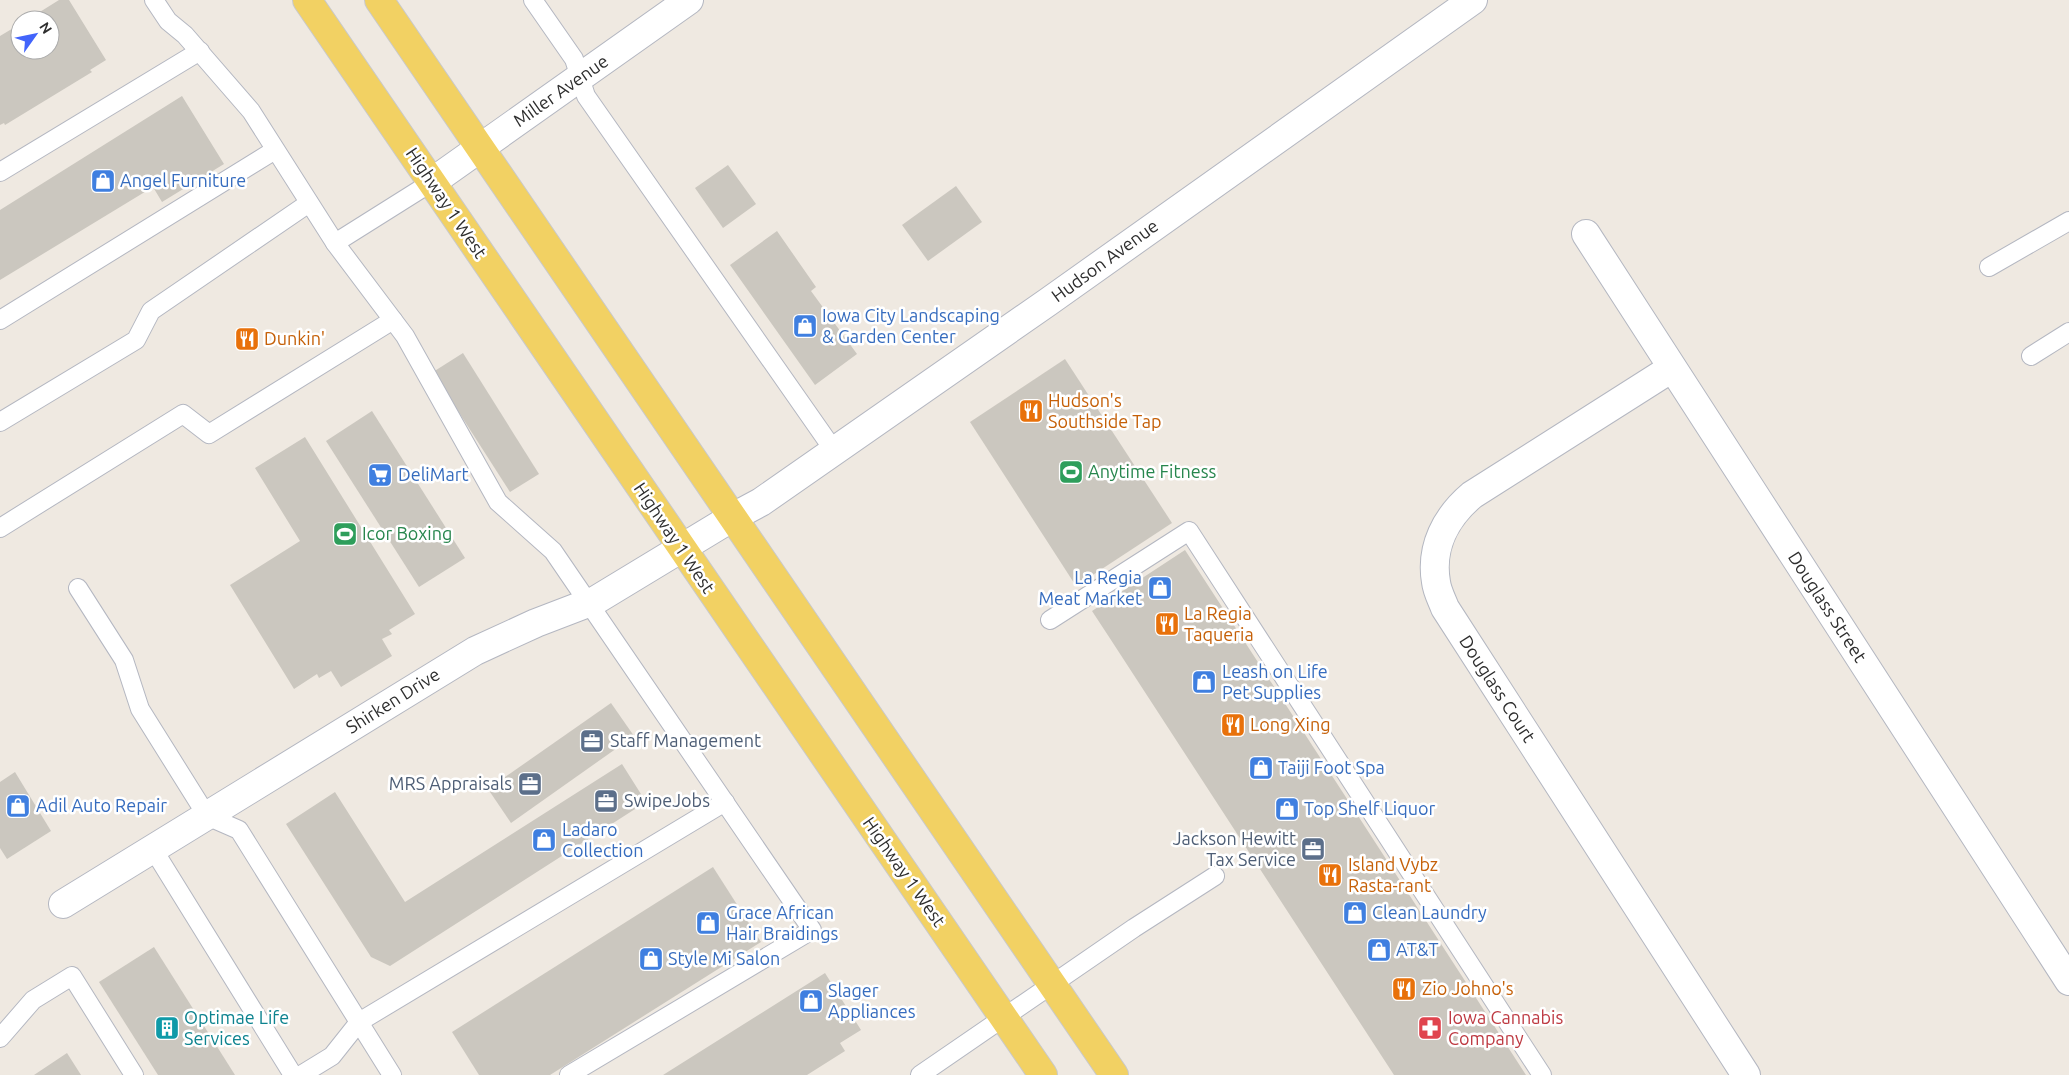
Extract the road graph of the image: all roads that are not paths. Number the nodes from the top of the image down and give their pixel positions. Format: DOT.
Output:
graph roads {
  1 [pos="154,0"];
  2 [pos="307,0"];
  3 [pos="379,0"];
  4 [pos="533,0"];
  5 [pos="689,0"];
  6 [pos="1473,0"];
  7 [pos="200,51"];
  8 [pos="580,77"];
  9 [pos="480,148"];
  10 [pos="276,150"];
  11 [pos="0,172"];
  12 [pos="432,182"];
  13 [pos="309,203"];
  14 [pos="2069,221"];
  15 [pos="1586,234"];
  16 [pos="335,243"];
  17 [pos="1989,267"];
  18 [pos="0,320"];
  19 [pos="393,320"];
  20 [pos="2069,332"];
  21 [pos="2031,356"];
  22 [pos="1672,368"];
  23 [pos="0,422"];
  24 [pos="835,452"];
  25 [pos="733,517"];
  26 [pos="0,528"];
  27 [pos="681,549"];
  28 [pos="78,588"];
  29 [pos="590,602"];
  30 [pos="1050,620"];
  31 [pos="725,802"];
  32 [pos="207,816"];
  33 [pos="153,849"];
  34 [pos="1214,876"];
  35 [pos="63,904"];
  36 [pos="2069,981"];
  37 [pos="1052,984"];
  38 [pos="1004,1018"];
  39 [pos="359,1022"];
  40 [pos="0,1038"];
  41 [pos="134,1075"];
  42 [pos="293,1075"];
  43 [pos="301,1075"];
  44 [pos="392,1075"];
  45 [pos="569,1075"];
  46 [pos="920,1075"];
  47 [pos="1043,1075"];
  48 [pos="1114,1075"];
  49 [pos="1542,1075"];
  50 [pos="1746,1075"];
  1 -- 7 [label="lane"];
  2 -- 12 [label="main road, Highway 1 West"];
  3 -- 9 [label="main road"];
  4 -- 8 [label="lane"];
  5 -- 8 [label="street, Miller Avenue"];
  6 -- 24 [label="street, Hudson Avenue"];
  7 -- 10 [label="lane"];
  7 -- 11 [label="lane"];
  8 -- 9 [label="street, Miller Avenue"];
  8 -- 24 [label="lane"];
  9 -- 12 [label="street, Miller Avenue"];
  9 -- 25 [label="main road"];
  10 -- 13 [label="lane"];
  10 -- 18 [label="lane"];
  12 -- 16 [label="lane"];
  12 -- 27 [label="main road, Highway 1 West"];
  13 -- 16 [label="lane"];
  13 -- 23 [label="lane"];
  14 -- 17 [label="lane"];
  15 -- 22 [label="street, Douglass Street"];
  16 -- 19 [label="lane"];
  19 -- 26 [label="lane"];
  19 -- 29 [label="lane"];
  20 -- 21 [label="lane"];
  22 -- 36 [label="street, Douglass Street"];
  22 -- 50 [label="street, Douglass Court"];
  24 -- 25 [label="street, Hudson Avenue"];
  25 -- 27 [label="street, Shirken Drive"];
  25 -- 37 [label="main road"];
  27 -- 29 [label="street, Shirken Drive"];
  27 -- 38 [label="main road, Highway 1 West"];
  28 -- 32 [label="lane"];
  29 -- 31 [label="lane"];
  29 -- 32 [label="street, Shirken Drive"];
  30 -- 49 [label="lane"];
  31 -- 39 [label="lane"];
  31 -- 45 [label="lane"];
  32 -- 33 [label="street, Shirken Drive"];
  32 -- 39 [label="lane"];
  33 -- 35 [label="street, Shirken Drive"];
  33 -- 42 [label="lane"];
  34 -- 37 [label="lane"];
  37 -- 38 [label="lane"];
  37 -- 48 [label="main road"];
  38 -- 46 [label="lane"];
  38 -- 47 [label="main road, Highway 1 West"];
  39 -- 43 [label="lane"];
  39 -- 44 [label="lane"];
  40 -- 41 [label="lane"];
}
